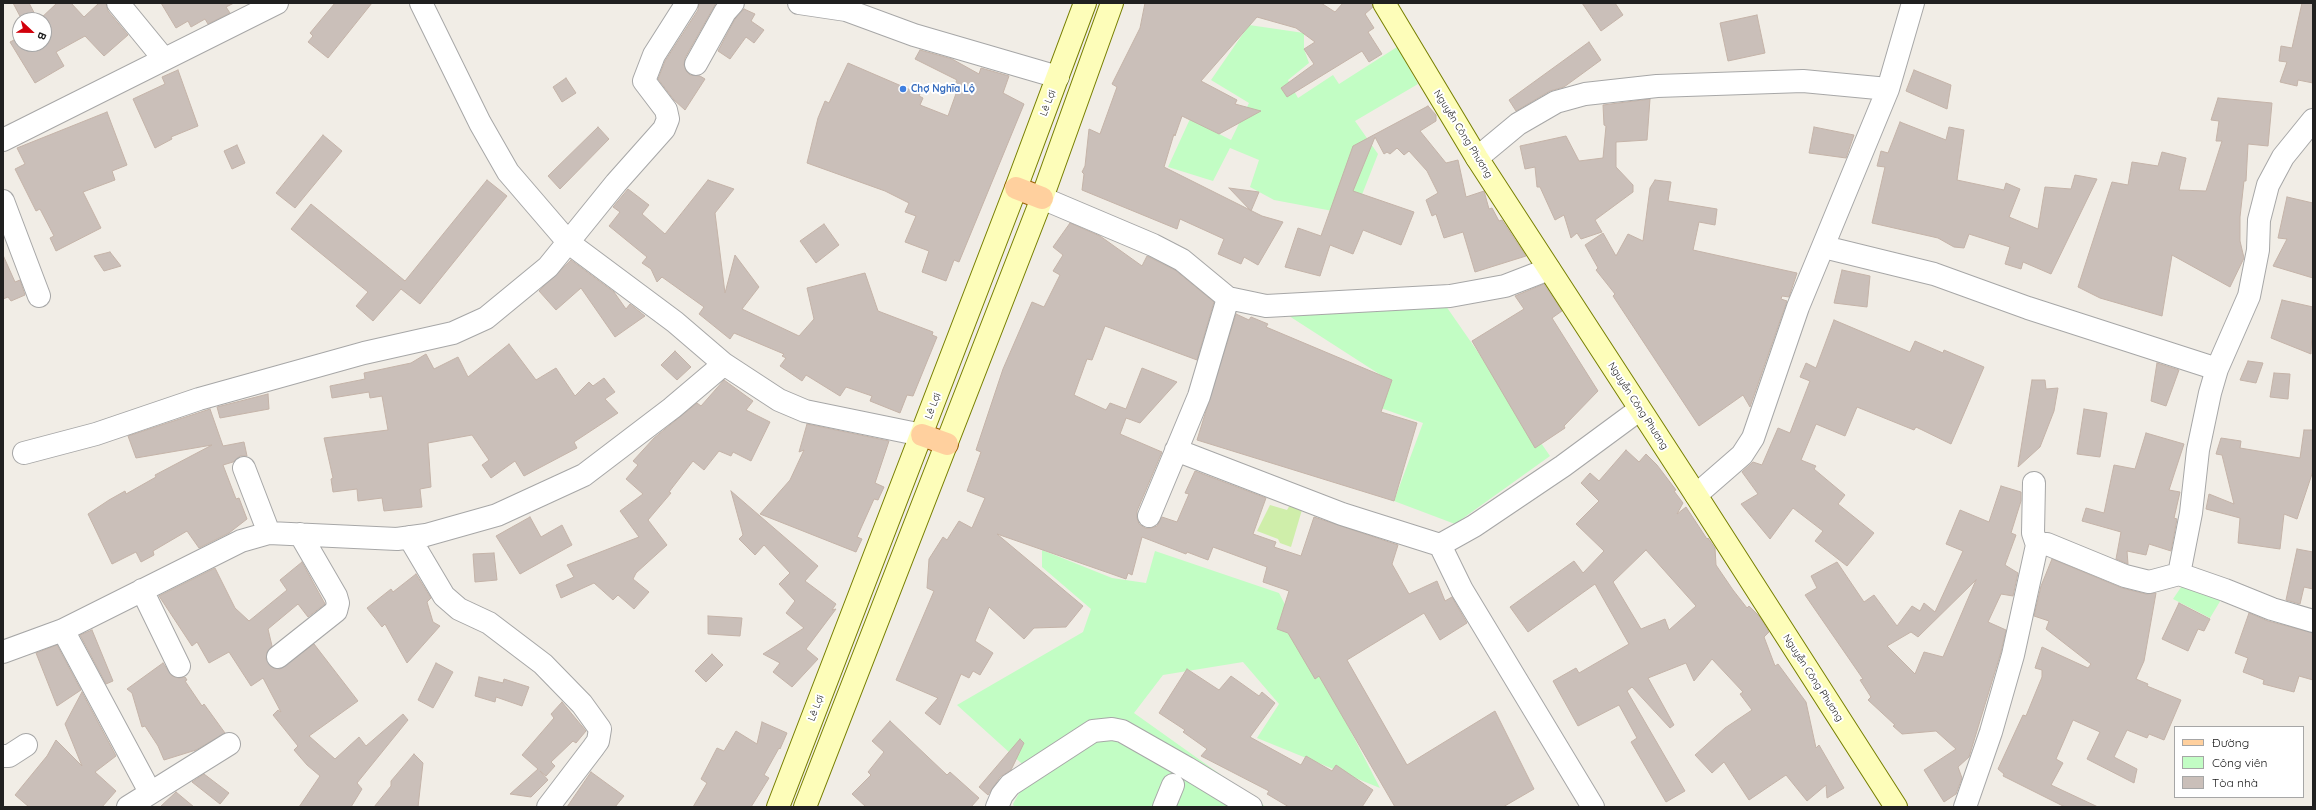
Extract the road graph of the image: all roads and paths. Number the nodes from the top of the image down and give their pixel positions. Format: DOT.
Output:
graph roads {
  1 [pos="118,3"];
  2 [pos="277,3"];
  3 [pos="420,3"];
  4 [pos="687,3"];
  5 [pos="733,3"];
  6 [pos="799,3"];
  7 [pos="1085,3"];
  8 [pos="1112,3"];
  9 [pos="1384,3"];
  10 [pos="1913,3"];
  11 [pos="164,59"];
  12 [pos="696,64"];
  13 [pos="1058,77"];
  14 [pos="1888,89"];
  15 [pos="2313,120"];
  16 [pos="3,140"];
  17 [pos="1477,158"];
  18 [pos="1016,188"];
  19 [pos="1042,198"];
  20 [pos="3,202"];
  21 [pos="569,243"];
  22 [pos="1824,247"];
  23 [pos="1550,269"];
  24 [pos="39,296"];
  25 [pos="1228,298"];
  26 [pos="724,364"];
  27 [pos="2216,369"];
  28 [pos="1639,410"];
  29 [pos="922,435"];
  30 [pos="947,444"];
  31 [pos="1176,450"];
  32 [pos="24,453"];
  33 [pos="244,468"];
  34 [pos="2034,483"];
  35 [pos="1696,495"];
  36 [pos="1150,516"];
  37 [pos="269,533"];
  38 [pos="300,534"];
  39 [pos="408,537"];
  40 [pos="1440,545"];
  41 [pos="2037,545"];
  42 [pos="2179,574"];
  43 [pos="142,590"];
  44 [pos="2313,621"];
  45 [pos="63,630"];
  46 [pos="3,652"];
  47 [pos="278,657"];
  48 [pos="179,666"];
  49 [pos="228,744"];
  50 [pos="26,745"];
  51 [pos="3,756"];
  52 [pos="1173,785"];
  53 [pos="150,792"];
  54 [pos="128,807"];
  55 [pos="548,807"];
  56 [pos="778,807"];
  57 [pos="806,807"];
  58 [pos="997,807"];
  59 [pos="1164,807"];
  60 [pos="1251,807"];
  61 [pos="1593,807"];
  62 [pos="1896,807"];
  63 [pos="1965,807"];
  1 -- 11 [label="street"];
  2 -- 11 [label="street"];
  3 -- 21 [label="street"];
  4 -- 21 [label="street"];
  5 -- 12 [label="street"];
  6 -- 13 [label="street"];
  7 -- 13 [label="main road, Lê Lợi"];
  8 -- 19 [label="main road"];
  9 -- 17 [label="main road, Nguyễn Công Phương"];
  10 -- 14 [label="street"];
  11 -- 16 [label="street"];
  13 -- 18 [label="main road, Lê Lợi"];
  14 -- 17 [label="street"];
  14 -- 22 [label="street"];
  15 -- 27 [label="street"];
  17 -- 23 [label="main road, Nguyễn Công Phương"];
  18 -- 19 [label="main road"];
  18 -- 29 [label="main road, Lê Lợi"];
  19 -- 25 [label="street"];
  19 -- 30 [label="main road"];
  20 -- 24 [label="street"];
  21 -- 26 [label="street"];
  21 -- 32 [label="street"];
  22 -- 27 [label="street"];
  22 -- 35 [label="street"];
  23 -- 25 [label="street"];
  23 -- 28 [label="main road, Nguyễn Công Phương"];
  25 -- 31 [label="street"];
  26 -- 29 [label="street"];
  26 -- 39 [label="street"];
  27 -- 42 [label="street"];
  28 -- 35 [label="main road, Nguyễn Công Phương"];
  28 -- 40 [label="street"];
  29 -- 30 [label="main road"];
  29 -- 56 [label="main road, Lê Lợi"];
  30 -- 57 [label="main road"];
  31 -- 36 [label="street"];
  31 -- 40 [label="street"];
  33 -- 37 [label="street"];
  34 -- 41 [label="street"];
  35 -- 62 [label="main road, Nguyễn Công Phương"];
  37 -- 38 [label="street"];
  37 -- 43 [label="street"];
  38 -- 39 [label="street"];
  38 -- 47 [label="street"];
  39 -- 55 [label="street"];
  40 -- 61 [label="street"];
  41 -- 42 [label="street"];
  41 -- 63 [label="street"];
  42 -- 44 [label="street"];
  43 -- 45 [label="street"];
  43 -- 48 [label="street"];
  45 -- 46 [label="street"];
  45 -- 53 [label="street"];
  49 -- 53 [label="street"];
  50 -- 51 [label="street"];
  52 -- 59 [label="street"];
  53 -- 54 [label="street"];
  58 -- 60 [label="street"];
}
